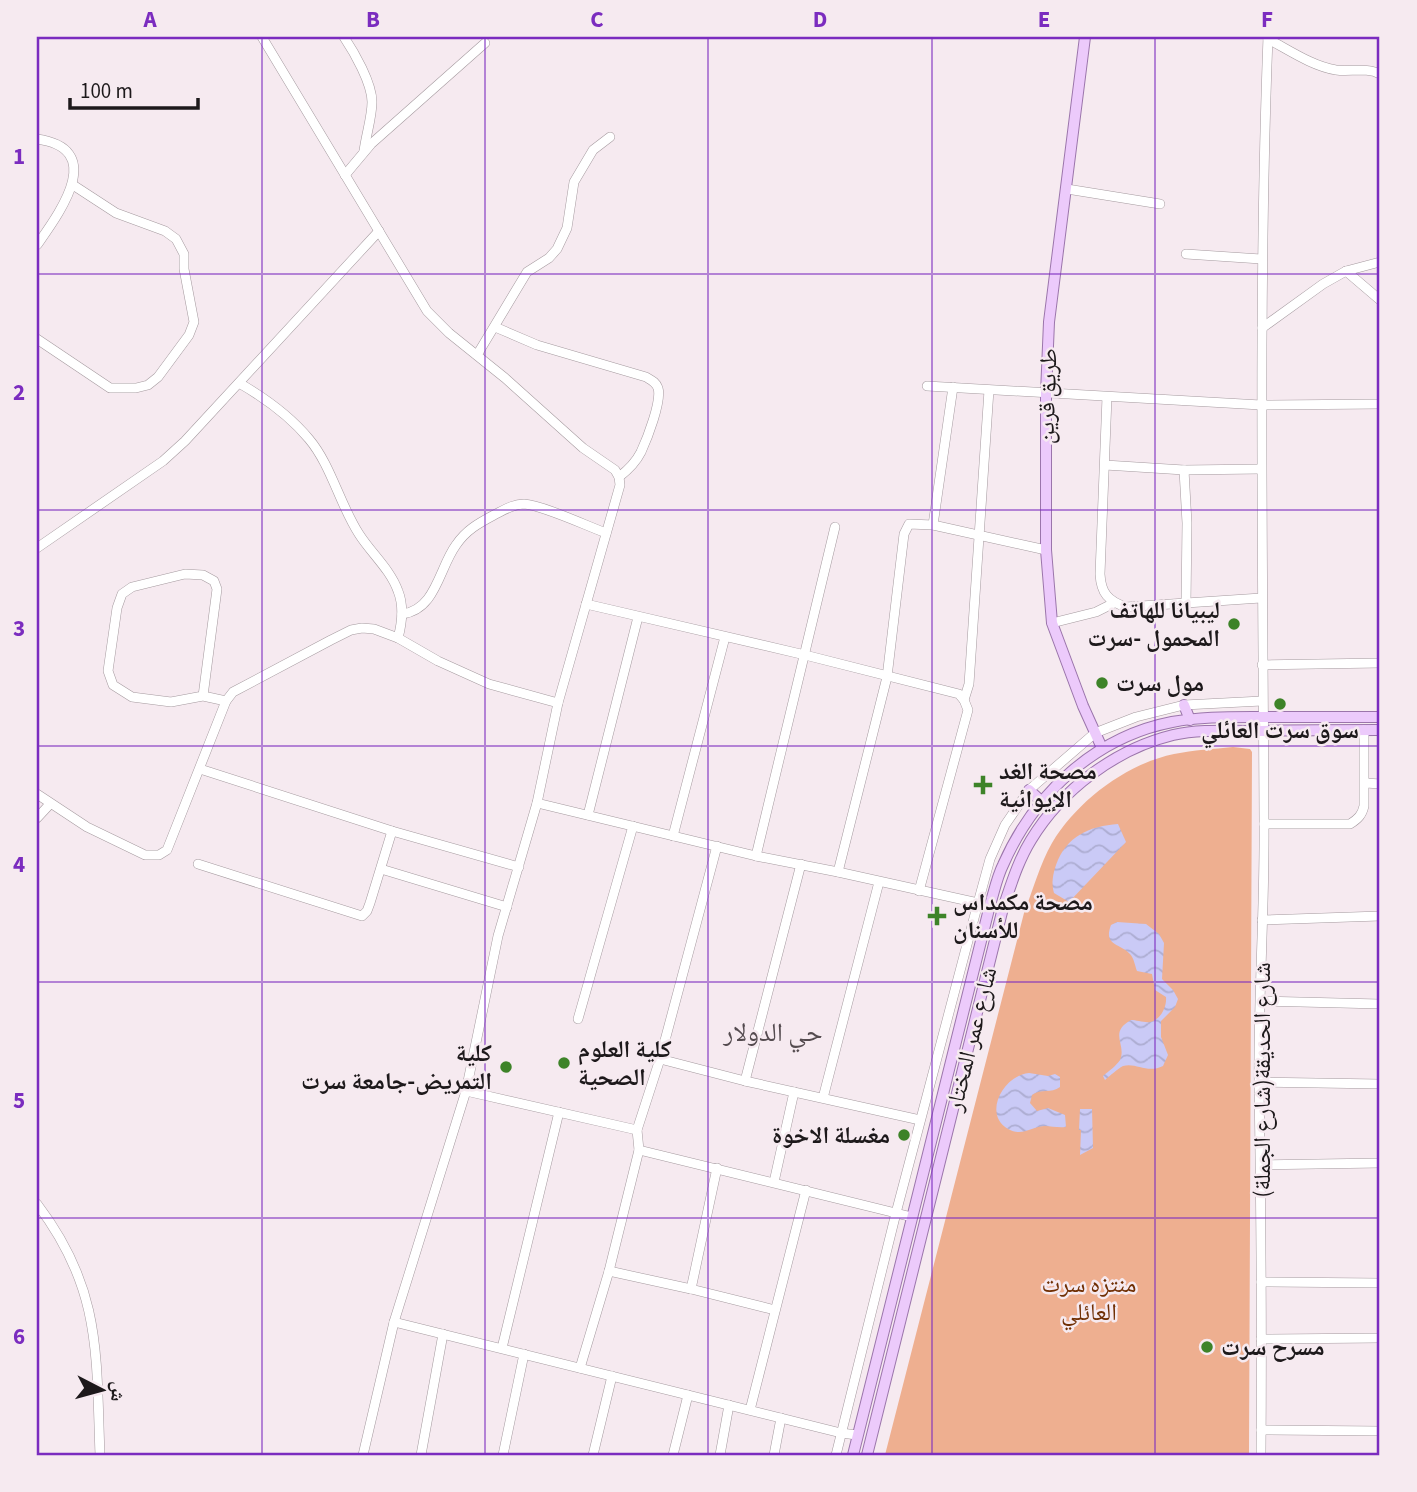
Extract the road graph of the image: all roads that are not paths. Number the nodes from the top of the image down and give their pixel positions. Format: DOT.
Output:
graph roads {
  1 [pos="262,37"];
  2 [pos="344,37"];
  3 [pos="1085,37"];
  4 [pos="1268,38"];
  5 [pos="485,43"];
  6 [pos="1380,74"];
  7 [pos="610,137"];
  8 [pos="37,139"];
  9 [pos="363,152"];
  10 [pos="345,175"];
  11 [pos="73,185"];
  12 [pos="1067,189"];
  13 [pos="1160,204"];
  14 [pos="379,231"];
  15 [pos="37,245"];
  16 [pos="1186,254"];
  17 [pos="1261,259"];
  18 [pos="1380,262"];
  19 [pos="1346,271"];
  20 [pos="1380,300"];
  21 [pos="495,327"];
  22 [pos="1262,328"];
  23 [pos="37,339"];
  24 [pos="477,355"];
  25 [pos="239,383"];
  26 [pos="927,386"];
  27 [pos="953,387"];
  28 [pos="989,390"];
  29 [pos="1046,393"];
  30 [pos="1107,397"];
  31 [pos="1380,404"];
  32 [pos="1261,405"];
  33 [pos="1105,465"];
  34 [pos="1261,469"];
  35 [pos="1184,470"];
  36 [pos="620,477"];
  37 [pos="933,525"];
  38 [pos="835,527"];
  39 [pos="606,534"];
  40 [pos="979,535"];
  41 [pos="37,548"];
  42 [pos="1046,550"];
  43 [pos="1261,598"];
  44 [pos="1114,603"];
  45 [pos="586,604"];
  46 [pos="1186,604"];
  47 [pos="402,614"];
  48 [pos="638,617"];
  49 [pos="1052,623"];
  50 [pos="725,637"];
  51 [pos="398,638"];
  52 [pos="805,655"];
  53 [pos="1380,663"];
  54 [pos="1262,665"];
  55 [pos="887,677"];
  56 [pos="203,696"];
  57 [pos="964,700"];
  58 [pos="226,701"];
  59 [pos="1262,701"];
  60 [pos="558,703"];
  61 [pos="1184,705"];
  62 [pos="1263,717"];
  63 [pos="1379,717"];
  64 [pos="1190,719"];
  65 [pos="1263,730"];
  66 [pos="1364,730"];
  67 [pos="1379,730"];
  68 [pos="1095,733"];
  69 [pos="1102,748"];
  70 [pos="200,769"];
  71 [pos="1366,783"];
  72 [pos="1380,783"];
  73 [pos="1029,790"];
  74 [pos="37,794"];
  75 [pos="1041,801"];
  76 [pos="537,803"];
  77 [pos="50,804"];
  78 [pos="588,815"];
  79 [pos="37,818"];
  80 [pos="1264,824"];
  81 [pos="633,826"];
  82 [pos="392,831"];
  83 [pos="673,836"];
  84 [pos="717,846"];
  85 [pos="756,856"];
  86 [pos="198,864"];
  87 [pos="801,864"];
  88 [pos="519,867"];
  89 [pos="381,869"];
  90 [pos="838,872"];
  91 [pos="879,882"];
  92 [pos="919,891"];
  93 [pos="978,903"];
  94 [pos="507,907"];
  95 [pos="1380,916"];
  96 [pos="1262,920"];
  97 [pos="1261,1001"];
  98 [pos="1380,1004"];
  99 [pos="578,1019"];
  100 [pos="660,1059"];
  101 [pos="745,1081"];
  102 [pos="1259,1082"];
  103 [pos="1380,1084"];
  104 [pos="466,1091"];
  105 [pos="794,1092"];
  106 [pos="823,1098"];
  107 [pos="559,1112"];
  108 [pos="920,1120"];
  109 [pos="637,1130"];
  110 [pos="639,1150"];
  111 [pos="1380,1163"];
  112 [pos="1262,1165"];
  113 [pos="717,1168"];
  114 [pos="774,1182"];
  115 [pos="806,1190"];
  116 [pos="37,1204"];
  117 [pos="896,1213"];
  118 [pos="912,1217"];
  119 [pos="609,1271"];
  120 [pos="1262,1282"];
  121 [pos="1380,1283"];
  122 [pos="691,1289"];
  123 [pos="775,1310"];
  124 [pos="394,1322"];
  125 [pos="443,1334"];
  126 [pos="1380,1338"];
  127 [pos="1261,1339"];
  128 [pos="502,1348"];
  129 [pos="524,1354"];
  130 [pos="580,1368"];
  131 [pos="612,1376"];
  132 [pos="688,1395"];
  133 [pos="729,1405"];
  134 [pos="750,1410"];
  135 [pos="781,1418"];
  136 [pos="1261,1430"];
  137 [pos="1380,1431"];
  138 [pos="841,1433"];
  139 [pos="858,1435"];
  140 [pos="100,1455"];
  141 [pos="363,1455"];
  142 [pos="421,1455"];
  143 [pos="503,1455"];
  144 [pos="593,1455"];
  145 [pos="673,1455"];
  146 [pos="720,1455"];
  147 [pos="774,1455"];
  148 [pos="836,1455"];
  149 [pos="852,1455"];
  150 [pos="867,1455"];
  151 [pos="1261,1455"];
  1 -- 10 [label="street"];
  2 -- 9 [label="street"];
  3 -- 12 [label="main road, طريق قرين"];
  4 -- 6 [label="street"];
  4 -- 17 [label="street, شارع الحديقة(شارع الجملة)"];
  5 -- 9 [label="street"];
  7 -- 21 [label="street"];
  8 -- 11 [label="street"];
  9 -- 10 [label="street"];
  10 -- 14 [label="street"];
  11 -- 15 [label="street"];
  11 -- 23 [label="street"];
  12 -- 13 [label="street"];
  12 -- 29 [label="main road, طريق قرين"];
  14 -- 24 [label="street"];
  14 -- 25 [label="street"];
  16 -- 17 [label="street"];
  17 -- 22 [label="street, شارع الحديقة(شارع الجملة)"];
  18 -- 19 [label="street"];
  19 -- 20 [label="street"];
  19 -- 22 [label="street"];
  21 -- 24 [label="street"];
  21 -- 36 [label="street"];
  22 -- 32 [label="street, شارع الحديقة(شارع الجملة)"];
  24 -- 36 [label="street"];
  25 -- 41 [label="street"];
  25 -- 47 [label="street"];
  26 -- 27 [label="street"];
  27 -- 28 [label="street"];
  27 -- 37 [label="street"];
  28 -- 29 [label="street"];
  28 -- 40 [label="street"];
  29 -- 30 [label="street"];
  29 -- 42 [label="main road, طريق قرين"];
  30 -- 32 [label="street"];
  30 -- 33 [label="street"];
  31 -- 32 [label="street"];
  32 -- 34 [label="street, شارع الحديقة(شارع الجملة)"];
  33 -- 35 [label="street"];
  33 -- 44 [label="street"];
  34 -- 35 [label="street"];
  34 -- 43 [label="street, شارع الحديقة(شارع الجملة)"];
  35 -- 46 [label="street"];
  36 -- 39 [label="street"];
  37 -- 40 [label="street"];
  37 -- 55 [label="street"];
  38 -- 52 [label="street"];
  39 -- 45 [label="street"];
  39 -- 47 [label="street"];
  40 -- 42 [label="street"];
  40 -- 57 [label="street"];
  42 -- 49 [label="main road, طريق قرين"];
  43 -- 46 [label="street"];
  43 -- 54 [label="street, شارع الحديقة(شارع الجملة)"];
  44 -- 46 [label="street"];
  44 -- 49 [label="street"];
  45 -- 48 [label="street"];
  45 -- 60 [label="street"];
  47 -- 51 [label="street"];
  48 -- 50 [label="street"];
  48 -- 78 [label="street"];
  49 -- 68 [label="main road, طريق قرين"];
  50 -- 52 [label="street"];
  50 -- 83 [label="street"];
  51 -- 58 [label="street"];
  51 -- 60 [label="street"];
  52 -- 55 [label="street"];
  52 -- 85 [label="street"];
  53 -- 54 [label="street"];
  54 -- 59 [label="street, شارع الحديقة(شارع الجملة)"];
  55 -- 57 [label="street"];
  55 -- 90 [label="street"];
  56 -- 56 [label="street"];
  56 -- 58 [label="street"];
  57 -- 92 [label="street"];
  58 -- 70 [label="street"];
  59 -- 61 [label="street"];
  59 -- 62 [label="street, شارع الحديقة(شارع الجملة)"];
  60 -- 76 [label="street"];
  61 -- 64 [label="main road"];
  61 -- 68 [label="street"];
  62 -- 63 [label="main road"];
  62 -- 64 [label="main road"];
  62 -- 65 [label="street, شارع الحديقة(شارع الجملة)"];
  63 -- 67 [label="main road"];
  64 -- 69 [label="main road"];
  65 -- 66 [label="main road, شارع عمر المختار"];
  65 -- 80 [label="street, شارع الحديقة(شارع الجملة)"];
  65 -- 150 [label="main road, شارع عمر المختار"];
  66 -- 67 [label="main road, شارع عمر المختار"];
  66 -- 71 [label="street"];
  68 -- 69 [label="main road, طريق قرين"];
  68 -- 73 [label="street"];
  69 -- 75 [label="main road"];
  70 -- 77 [label="street"];
  70 -- 82 [label="street"];
  71 -- 72 [label="street"];
  71 -- 80 [label="street"];
  73 -- 75 [label="main road"];
  73 -- 93 [label="street"];
  74 -- 77 [label="street"];
  75 -- 118 [label="main road"];
  76 -- 78 [label="street"];
  76 -- 88 [label="street"];
  77 -- 79 [label="street"];
  78 -- 81 [label="street"];
  80 -- 96 [label="street, شارع الحديقة(شارع الجملة)"];
  81 -- 83 [label="street"];
  81 -- 99 [label="street"];
  82 -- 88 [label="street"];
  82 -- 89 [label="street"];
  83 -- 84 [label="street"];
  84 -- 85 [label="street"];
  84 -- 100 [label="street"];
  85 -- 87 [label="street"];
  86 -- 89 [label="street"];
  87 -- 90 [label="street"];
  87 -- 101 [label="street"];
  88 -- 94 [label="street"];
  89 -- 94 [label="street"];
  90 -- 91 [label="street"];
  91 -- 92 [label="street"];
  91 -- 106 [label="street"];
  92 -- 93 [label="street"];
  93 -- 108 [label="street"];
  94 -- 104 [label="street"];
  95 -- 96 [label="street"];
  96 -- 97 [label="street, شارع الحديقة(شارع الجملة)"];
  97 -- 98 [label="street"];
  97 -- 102 [label="street, شارع الحديقة(شارع الجملة)"];
  100 -- 101 [label="street"];
  100 -- 109 [label="street"];
  101 -- 105 [label="street"];
  102 -- 103 [label="street"];
  102 -- 112 [label="street, شارع الحديقة(شارع الجملة)"];
  104 -- 107 [label="street"];
  104 -- 124 [label="street"];
  105 -- 106 [label="street"];
  105 -- 114 [label="street"];
  106 -- 108 [label="street"];
  107 -- 109 [label="street"];
  107 -- 128 [label="street"];
  108 -- 117 [label="street"];
  109 -- 110 [label="street"];
  110 -- 113 [label="street"];
  110 -- 119 [label="street"];
  111 -- 112 [label="street"];
  112 -- 120 [label="street, شارع الحديقة(شارع الجملة)"];
  113 -- 114 [label="street"];
  113 -- 122 [label="street"];
  114 -- 115 [label="street"];
  115 -- 117 [label="street"];
  115 -- 123 [label="street"];
  116 -- 140 [label="street"];
  117 -- 118 [label="street"];
  117 -- 138 [label="street"];
  118 -- 139 [label="main road"];
  119 -- 122 [label="street"];
  119 -- 130 [label="street"];
  120 -- 121 [label="street"];
  120 -- 127 [label="street, شارع الحديقة(شارع الجملة)"];
  122 -- 123 [label="street"];
  123 -- 134 [label="street"];
  124 -- 125 [label="street"];
  124 -- 141 [label="street"];
  125 -- 128 [label="street"];
  125 -- 142 [label="street"];
  126 -- 127 [label="street"];
  127 -- 136 [label="street, شارع الحديقة(شارع الجملة)"];
  128 -- 129 [label="street"];
  129 -- 130 [label="street"];
  129 -- 143 [label="street"];
  130 -- 131 [label="street"];
  131 -- 132 [label="street"];
  131 -- 144 [label="street"];
  132 -- 133 [label="street"];
  132 -- 145 [label="street"];
  133 -- 134 [label="street"];
  133 -- 146 [label="street"];
  134 -- 135 [label="street"];
  135 -- 138 [label="street"];
  135 -- 147 [label="street"];
  136 -- 137 [label="street"];
  136 -- 151 [label="street, شارع الحديقة(شارع الجملة)"];
  138 -- 139 [label="street"];
  138 -- 148 [label="street"];
  139 -- 149 [label="main road"];
}
